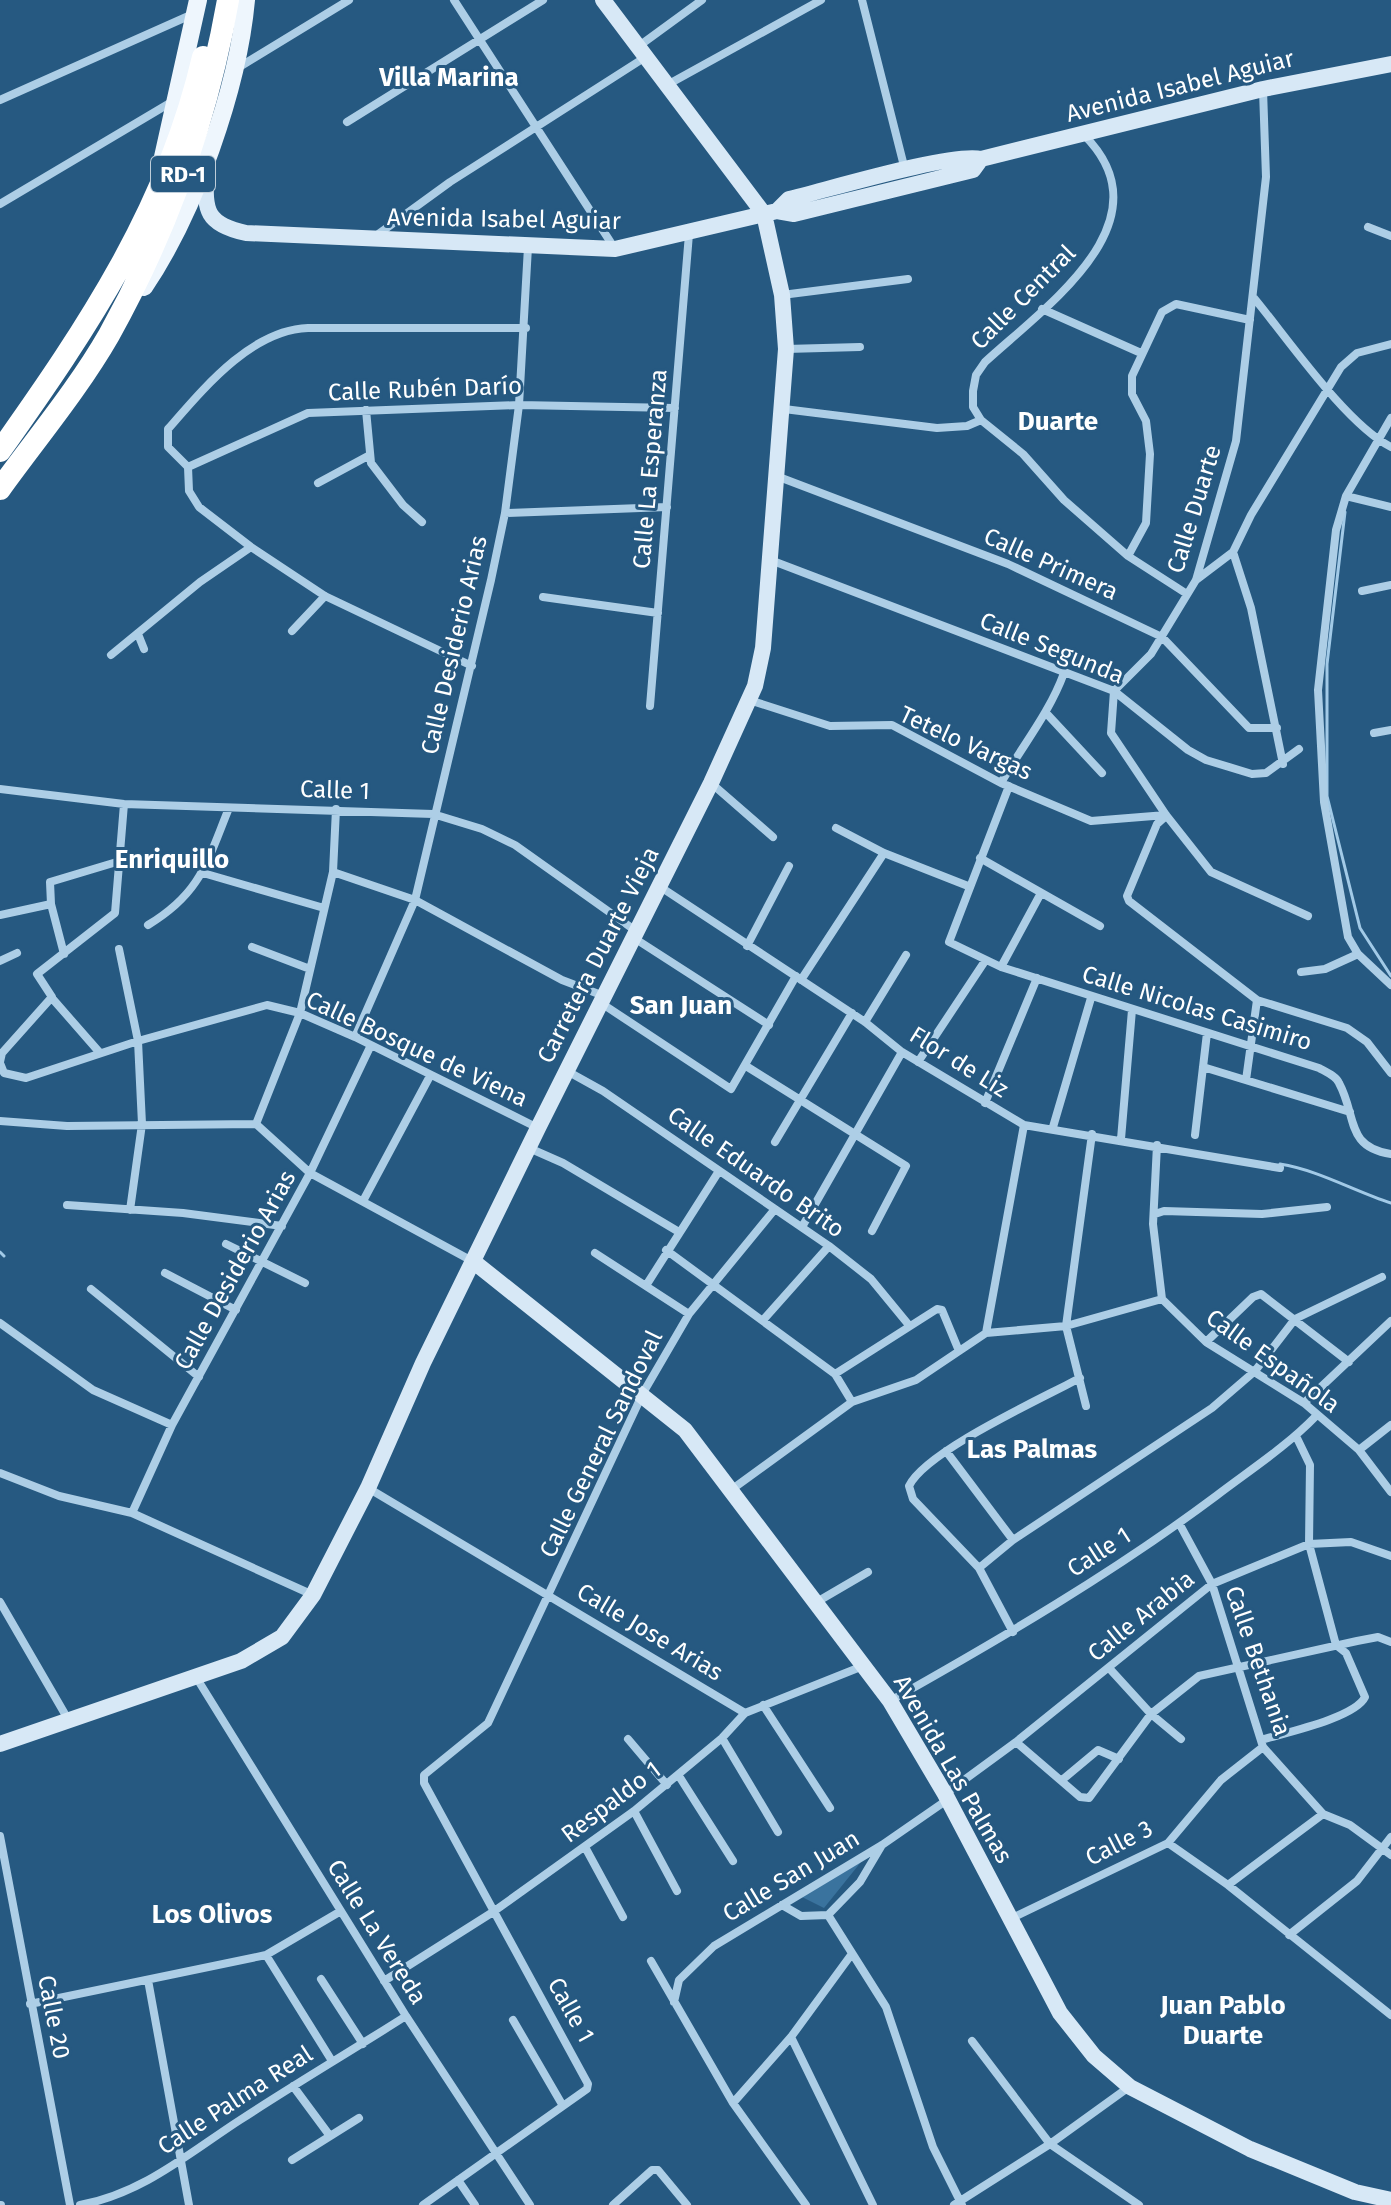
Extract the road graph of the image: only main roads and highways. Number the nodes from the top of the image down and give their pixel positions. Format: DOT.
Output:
graph roads {
  1 [pos="603,0"];
  2 [pos="242,2"];
  3 [pos="200,3"];
  4 [pos="1391,64"];
  5 [pos="206,163"];
  6 [pos="155,199"];
  7 [pos="770,212"];
  8 [pos="107,338"];
  9 [pos="0,451"];
  10 [pos="0,489"];
  11 [pos="474,1262"];
  12 [pos="1,1741"];
  13 [pos="1351,2199"];
  14 [pos="1391,2200"];
  1 -- 7 [label="main road, Carretera Duarte Vieja"];
  2 -- 5 [label="main road"];
  2 -- 8 [label="highway, RD-1"];
  3 -- 6 [label="main road"];
  3 -- 6 [label="highway, RD-1"];
  4 -- 7 [label="main road, Avenida Isabel Aguiar"];
  5 -- 7 [label="main road, Avenida Isabel Aguiar"];
  5 -- 8 [label="main road"];
  6 -- 9 [label="highway, RD-1"];
  7 -- 11 [label="main road, Carretera Duarte Vieja"];
  8 -- 10 [label="highway, RD-1"];
  11 -- 12 [label="main road, Carretera Duarte Vieja"];
  11 -- 13 [label="main road, Avenida Las Palmas"];
  13 -- 14 [label="main road, Avenida Las Palmas"];
}
